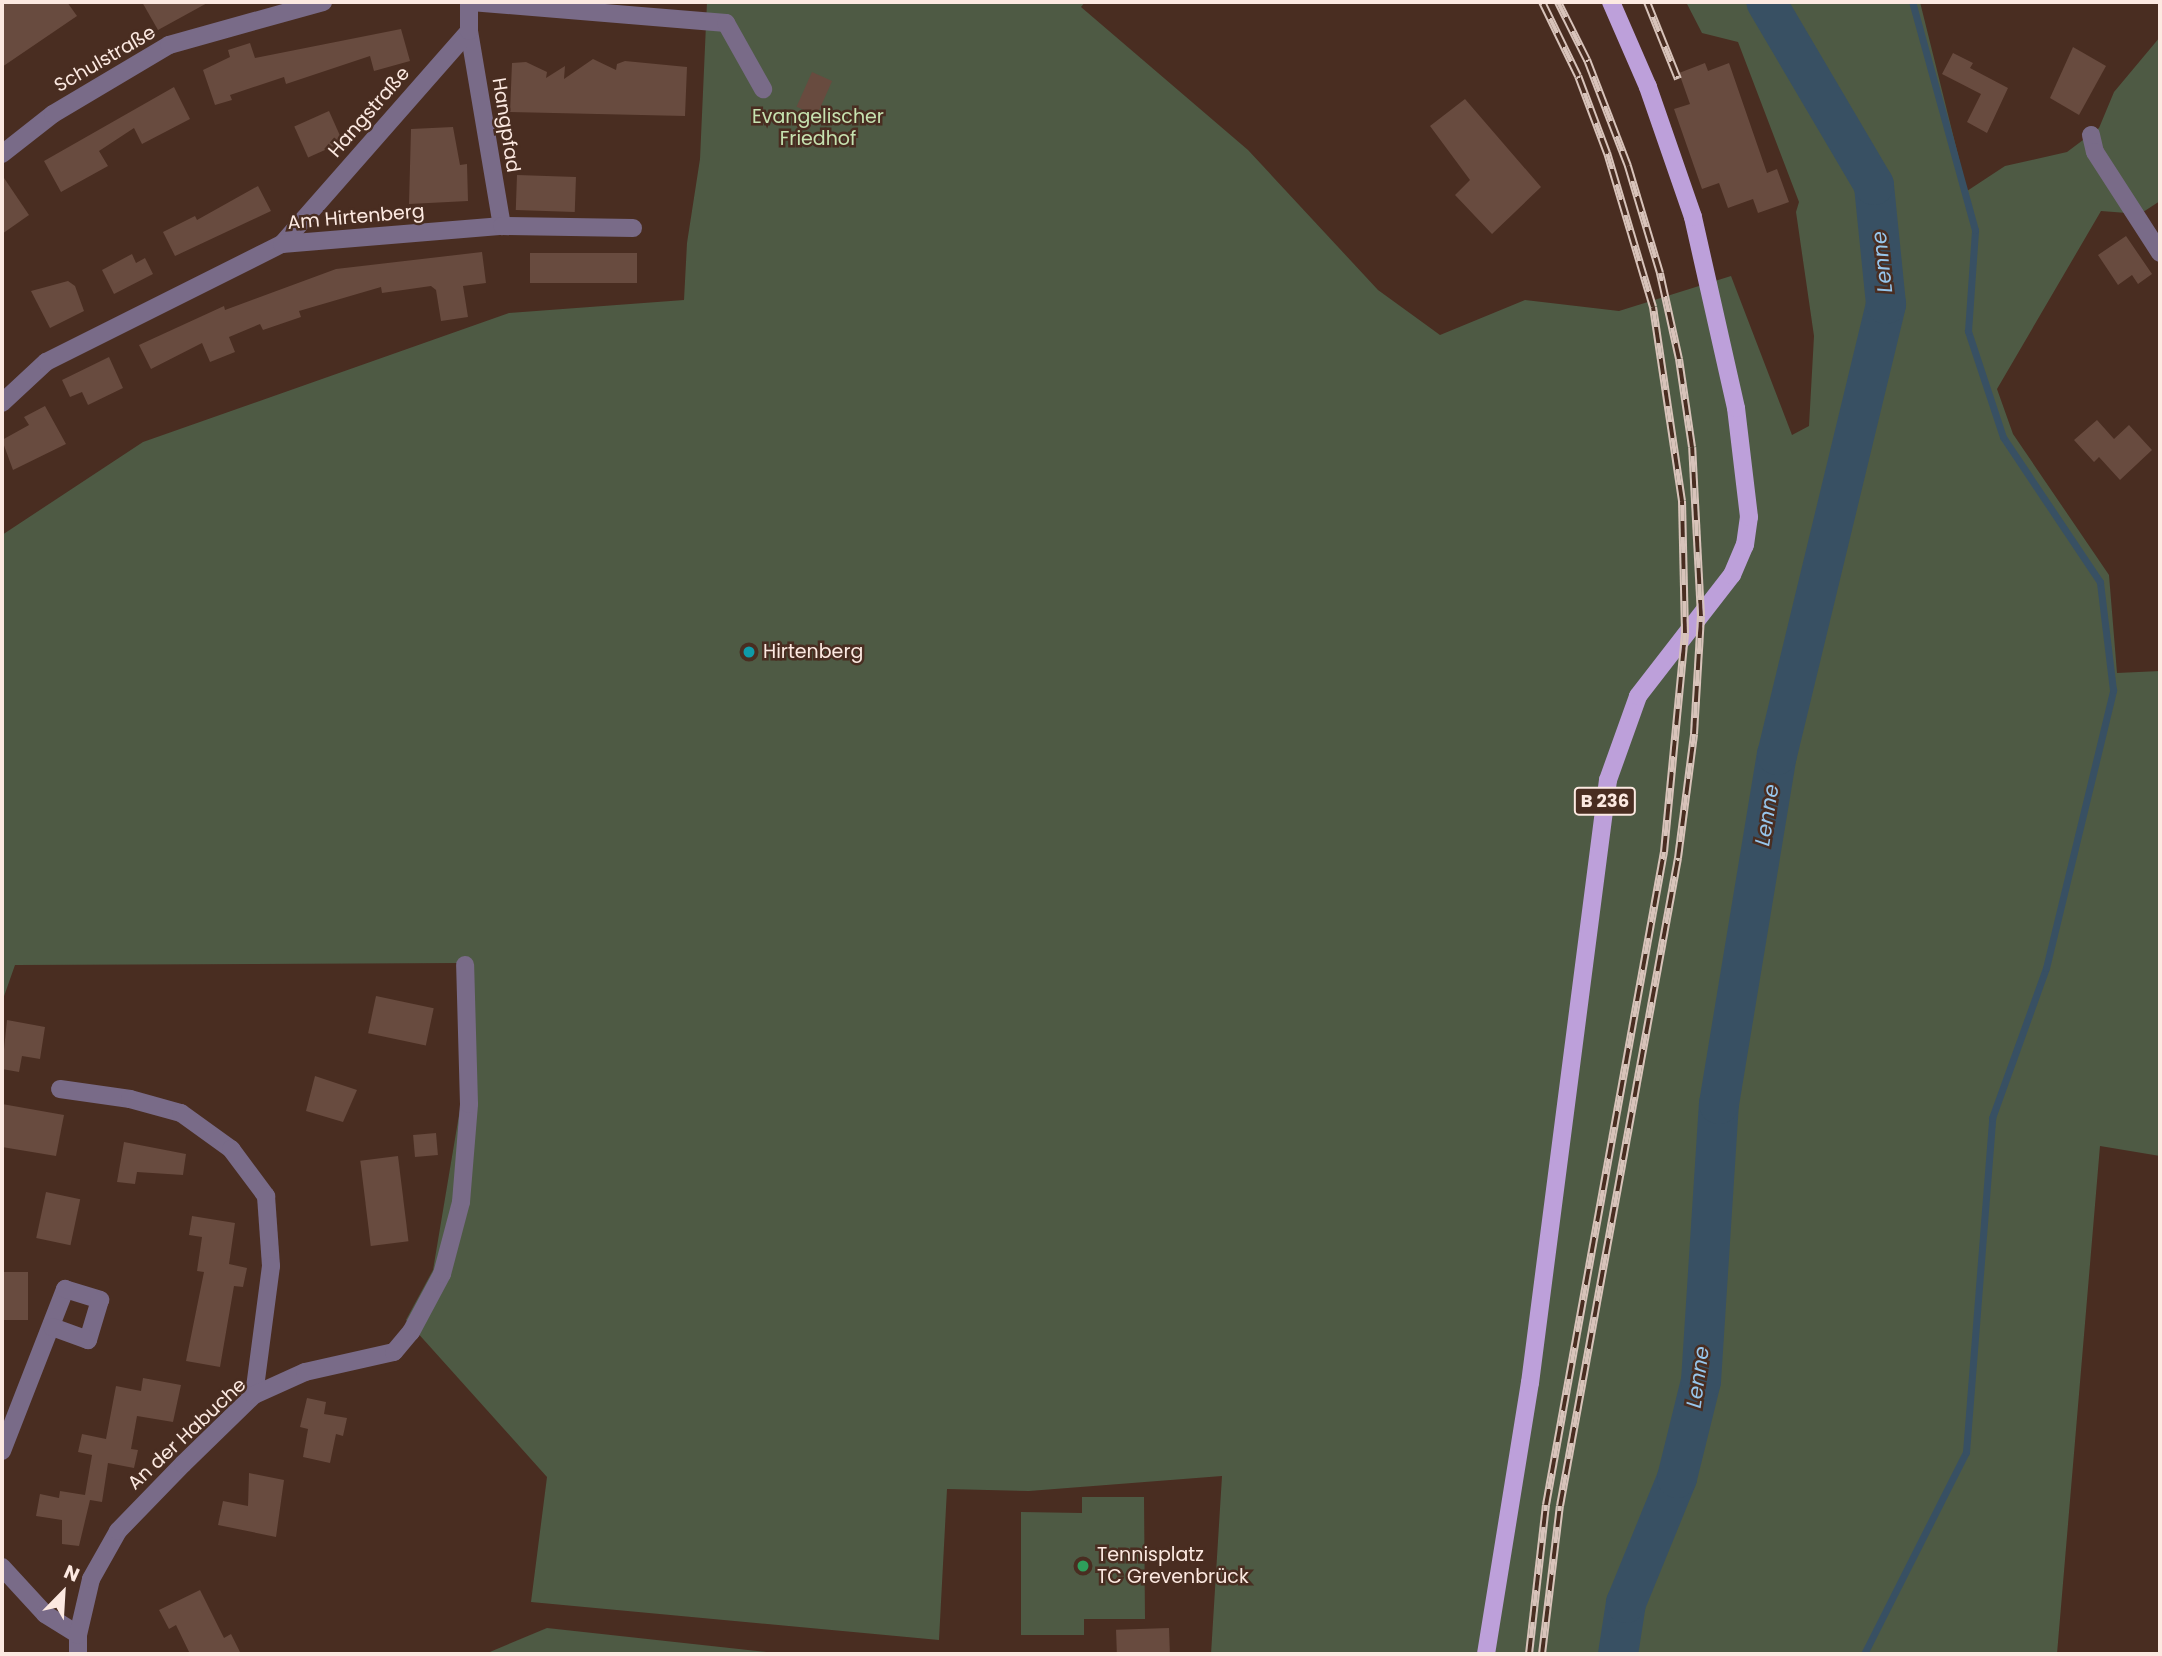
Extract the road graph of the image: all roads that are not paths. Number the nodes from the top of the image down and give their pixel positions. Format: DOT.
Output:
graph roads {
  1 [pos="323,2"];
  2 [pos="470,2"];
  3 [pos="1611,2"];
  4 [pos="469,31"];
  5 [pos="763,89"];
  6 [pos="2091,135"];
  7 [pos="2,154"];
  8 [pos="502,226"];
  9 [pos="633,228"];
  10 [pos="282,244"];
  11 [pos="2160,253"];
  12 [pos="2,404"];
  13 [pos="465,965"];
  14 [pos="60,1089"];
  15 [pos="52,1327"];
  16 [pos="254,1395"];
  17 [pos="2,1451"];
  18 [pos="2,1567"];
  19 [pos="78,1634"];
  20 [pos="78,1654"];
  21 [pos="1486,1654"];
  1 -- 7 [label="street, Schulstraße"];
  2 -- 4 [label="street"];
  2 -- 5 [label="street"];
  3 -- 21 [label="main road, B 236"];
  4 -- 8 [label="street, Hangpfad"];
  4 -- 10 [label="street, Hangstraße"];
  6 -- 11 [label="street"];
  8 -- 9 [label="street, Am Hirtenberg"];
  8 -- 10 [label="street, Am Hirtenberg"];
  10 -- 12 [label="street, Am Hirtenberg"];
  13 -- 16 [label="street, An der Habuche"];
  14 -- 16 [label="street"];
  15 -- 17 [label="street"];
  16 -- 19 [label="street, An der Habuche"];
  18 -- 19 [label="street"];
  19 -- 20 [label="street, An der Habuche"];
}
